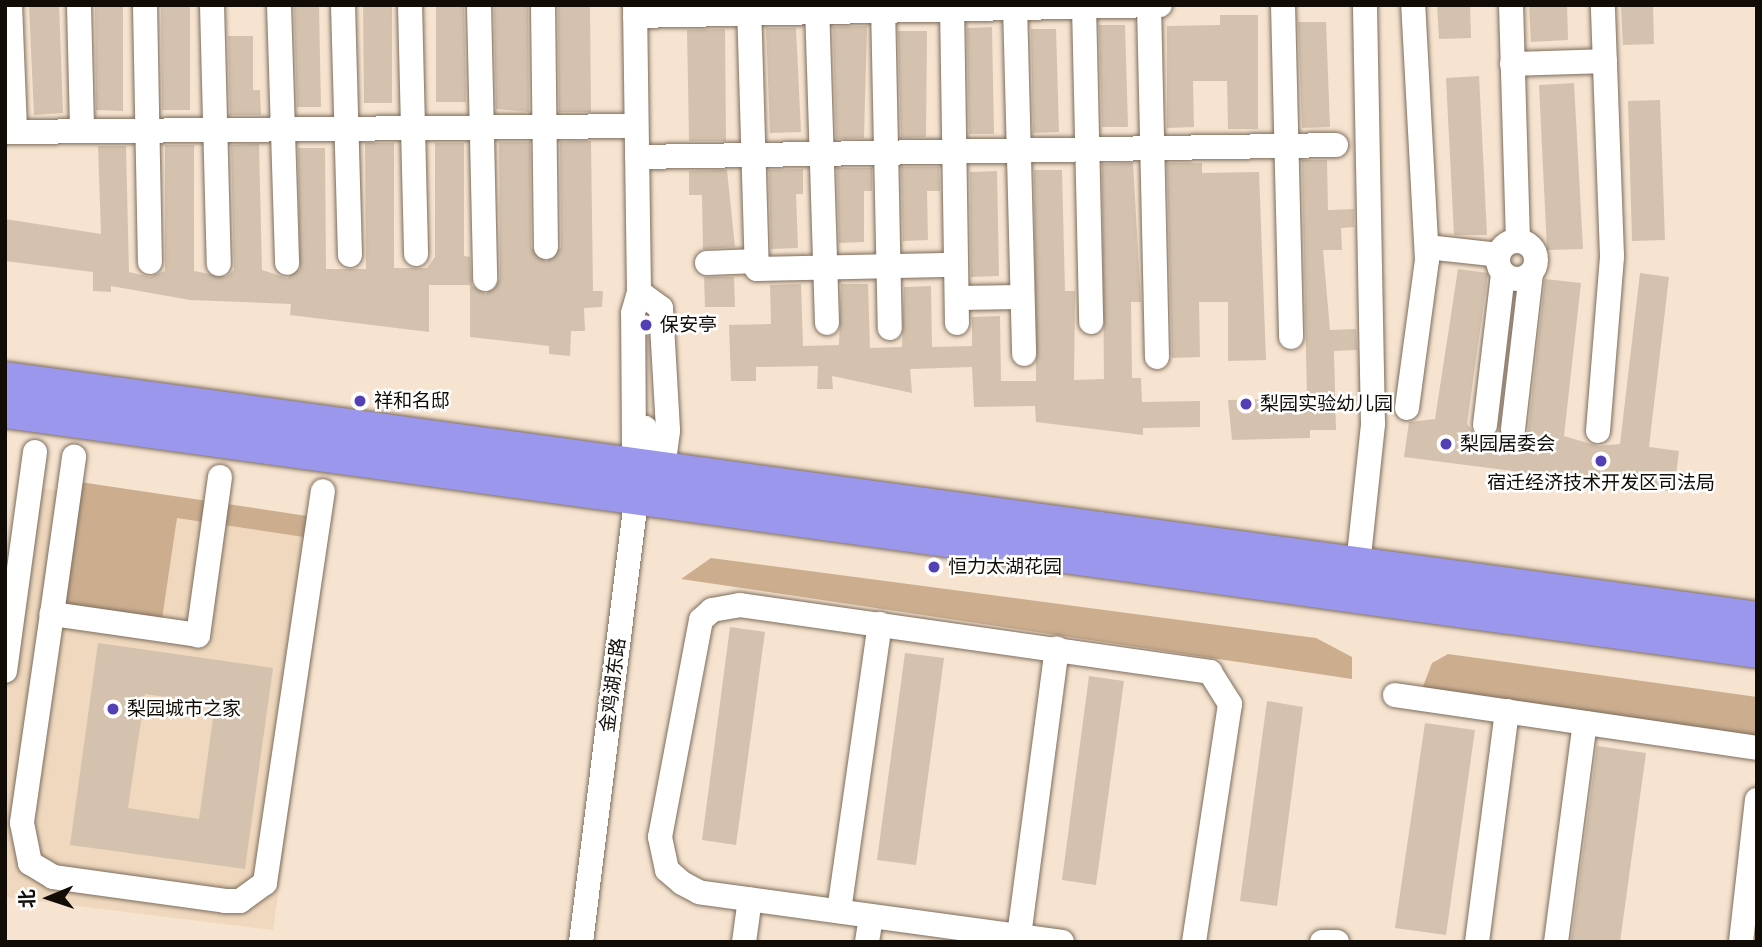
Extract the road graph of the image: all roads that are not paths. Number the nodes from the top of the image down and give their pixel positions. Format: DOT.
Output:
graph roads {
  1 [pos="10,5"];
  2 [pos="79,5"];
  3 [pos="145,5"];
  4 [pos="212,5"];
  5 [pos="279,5"];
  6 [pos="343,5"];
  7 [pos="410,5"];
  8 [pos="479,5"];
  9 [pos="543,5"];
  10 [pos="1149,5"];
  11 [pos="1160,5"];
  12 [pos="1283,5"];
  13 [pos="1365,5"];
  14 [pos="1413,5"];
  15 [pos="1511,5"];
  16 [pos="1603,5"];
  17 [pos="1084,6"];
  18 [pos="952,7"];
  19 [pos="1015,7"];
  20 [pos="883,8"];
  21 [pos="817,9"];
  22 [pos="749,10"];
  23 [pos="635,11"];
  24 [pos="1605,61"];
  25 [pos="1512,64"];
  26 [pos="636,126"];
  27 [pos="544,127"];
  28 [pos="413,128"];
  29 [pos="481,128"];
  30 [pos="283,129"];
  31 [pos="346,129"];
  32 [pos="215,130"];
  33 [pos="82,131"];
  34 [pos="147,131"];
  35 [pos="10,132"];
  36 [pos="1336,145"];
  37 [pos="1287,147"];
  38 [pos="1152,148"];
  39 [pos="1087,149"];
  40 [pos="1019,150"];
  41 [pos="954,151"];
  42 [pos="887,152"];
  43 [pos="822,153"];
  44 [pos="754,155"];
  45 [pos="637,157"];
  46 [pos="546,247"];
  47 [pos="1427,247"];
  48 [pos="416,254"];
  49 [pos="350,255"];
  50 [pos="1506,257"];
  51 [pos="757,261"];
  52 [pos="150,262"];
  53 [pos="707,262"];
  54 [pos="287,263"];
  55 [pos="219,264"];
  56 [pos="956,265"];
  57 [pos="889,266"];
  58 [pos="826,267"];
  59 [pos="1531,273"];
  60 [pos="485,279"];
  61 [pos="1022,297"];
  62 [pos="957,298"];
  63 [pos="1091,322"];
  64 [pos="827,323"];
  65 [pos="957,323"];
  66 [pos="890,328"];
  67 [pos="1291,337"];
  68 [pos="1024,354"];
  69 [pos="1157,357"];
  70 [pos="5,379"];
  71 [pos="1407,408"];
  72 [pos="5,410"];
  73 [pos="1485,425"];
  74 [pos="645,428"];
  75 [pos="1513,429"];
  76 [pos="1598,431"];
  77 [pos="35,452"];
  78 [pos="74,457"];
  79 [pos="220,477"];
  80 [pos="643,479"];
  81 [pos="323,491"];
  82 [pos="1358,565"];
  83 [pos="52,614"];
  84 [pos="1757,619"];
  85 [pos="880,624"];
  86 [pos="1058,648"];
  87 [pos="1757,650"];
  88 [pos="5,671"];
  89 [pos="1395,695"];
  90 [pos="1507,712"];
  91 [pos="1585,723"];
  92 [pos="1757,748"];
  93 [pos="1757,800"];
  94 [pos="750,899"];
  95 [pos="839,911"];
  96 [pos="871,916"];
  97 [pos="1018,936"];
  98 [pos="581,942"];
  99 [pos="744,942"];
  100 [pos="867,942"];
  101 [pos="1062,942"];
  102 [pos="1194,942"];
  103 [pos="1322,942"];
  104 [pos="1337,942"];
  105 [pos="1477,942"];
  106 [pos="1556,942"];
  107 [pos="1741,942"];
  1 -- 35 [label="street"];
  2 -- 33 [label="street"];
  3 -- 34 [label="street"];
  4 -- 32 [label="street"];
  5 -- 30 [label="street"];
  6 -- 31 [label="street"];
  7 -- 28 [label="street"];
  8 -- 29 [label="street"];
  9 -- 27 [label="street"];
  10 -- 11 [label="street"];
  10 -- 17 [label="street"];
  10 -- 38 [label="street"];
  12 -- 37 [label="street"];
  13 -- 82 [label="street"];
  14 -- 47 [label="street"];
  15 -- 25 [label="street"];
  16 -- 24 [label="street"];
  17 -- 19 [label="street"];
  17 -- 39 [label="street"];
  18 -- 19 [label="street"];
  18 -- 20 [label="street"];
  18 -- 41 [label="street"];
  19 -- 40 [label="street"];
  20 -- 21 [label="street"];
  20 -- 42 [label="street"];
  21 -- 22 [label="street"];
  21 -- 43 [label="street"];
  22 -- 23 [label="street"];
  22 -- 44 [label="street"];
  23 -- 26 [label="street"];
  24 -- 25 [label="street"];
  24 -- 76 [label="street"];
  25 -- 50 [label="street"];
  26 -- 27 [label="street"];
  26 -- 45 [label="street"];
  27 -- 29 [label="street"];
  27 -- 46 [label="street"];
  28 -- 29 [label="street"];
  28 -- 31 [label="street"];
  28 -- 48 [label="street"];
  29 -- 60 [label="street"];
  30 -- 31 [label="street"];
  30 -- 32 [label="street"];
  30 -- 54 [label="street"];
  31 -- 49 [label="street"];
  32 -- 34 [label="street"];
  32 -- 55 [label="street"];
  33 -- 34 [label="street"];
  33 -- 35 [label="street"];
  34 -- 52 [label="street"];
  36 -- 37 [label="street"];
  37 -- 38 [label="street"];
  37 -- 67 [label="street"];
  38 -- 39 [label="street"];
  38 -- 69 [label="street"];
  39 -- 40 [label="street"];
  39 -- 63 [label="street"];
  40 -- 41 [label="street"];
  40 -- 61 [label="street"];
  41 -- 42 [label="street"];
  41 -- 56 [label="street"];
  42 -- 43 [label="street"];
  42 -- 57 [label="street"];
  43 -- 44 [label="street"];
  43 -- 58 [label="street"];
  44 -- 45 [label="street"];
  44 -- 51 [label="street"];
  45 -- 80 [label="street"];
  47 -- 50 [label="street"];
  47 -- 71 [label="street"];
  50 -- 59 [label="street"];
  50 -- 59 [label="street"];
  50 -- 73 [label="street"];
  51 -- 53 [label="street"];
  51 -- 58 [label="street"];
  56 -- 57 [label="street"];
  56 -- 62 [label="street"];
  57 -- 58 [label="street"];
  57 -- 66 [label="street"];
  58 -- 64 [label="street"];
  59 -- 75 [label="street"];
  61 -- 62 [label="street"];
  61 -- 68 [label="street"];
  62 -- 65 [label="street"];
  70 -- 80 [label="highway"];
  72 -- 80 [label="highway"];
  74 -- 80 [label="street, 金鸡湖东路"];
  77 -- 88 [label="street"];
  78 -- 83 [label="street"];
  79 -- 83 [label="street"];
  80 -- 82 [label="highway"];
  80 -- 87 [label="highway"];
  80 -- 98 [label="street, 金鸡湖东路"];
  81 -- 83 [label="street"];
  82 -- 84 [label="highway"];
  85 -- 86 [label="street"];
  85 -- 94 [label="street"];
  85 -- 95 [label="street"];
  86 -- 97 [label="street"];
  86 -- 102 [label="street"];
  89 -- 90 [label="street"];
  90 -- 91 [label="street"];
  90 -- 105 [label="street"];
  91 -- 92 [label="street"];
  91 -- 106 [label="street"];
  93 -- 107 [label="street"];
  94 -- 95 [label="street"];
  94 -- 99 [label="street"];
  95 -- 96 [label="street"];
  96 -- 97 [label="street"];
  96 -- 100 [label="street"];
  97 -- 101 [label="street"];
  103 -- 104 [label="street"];
}
